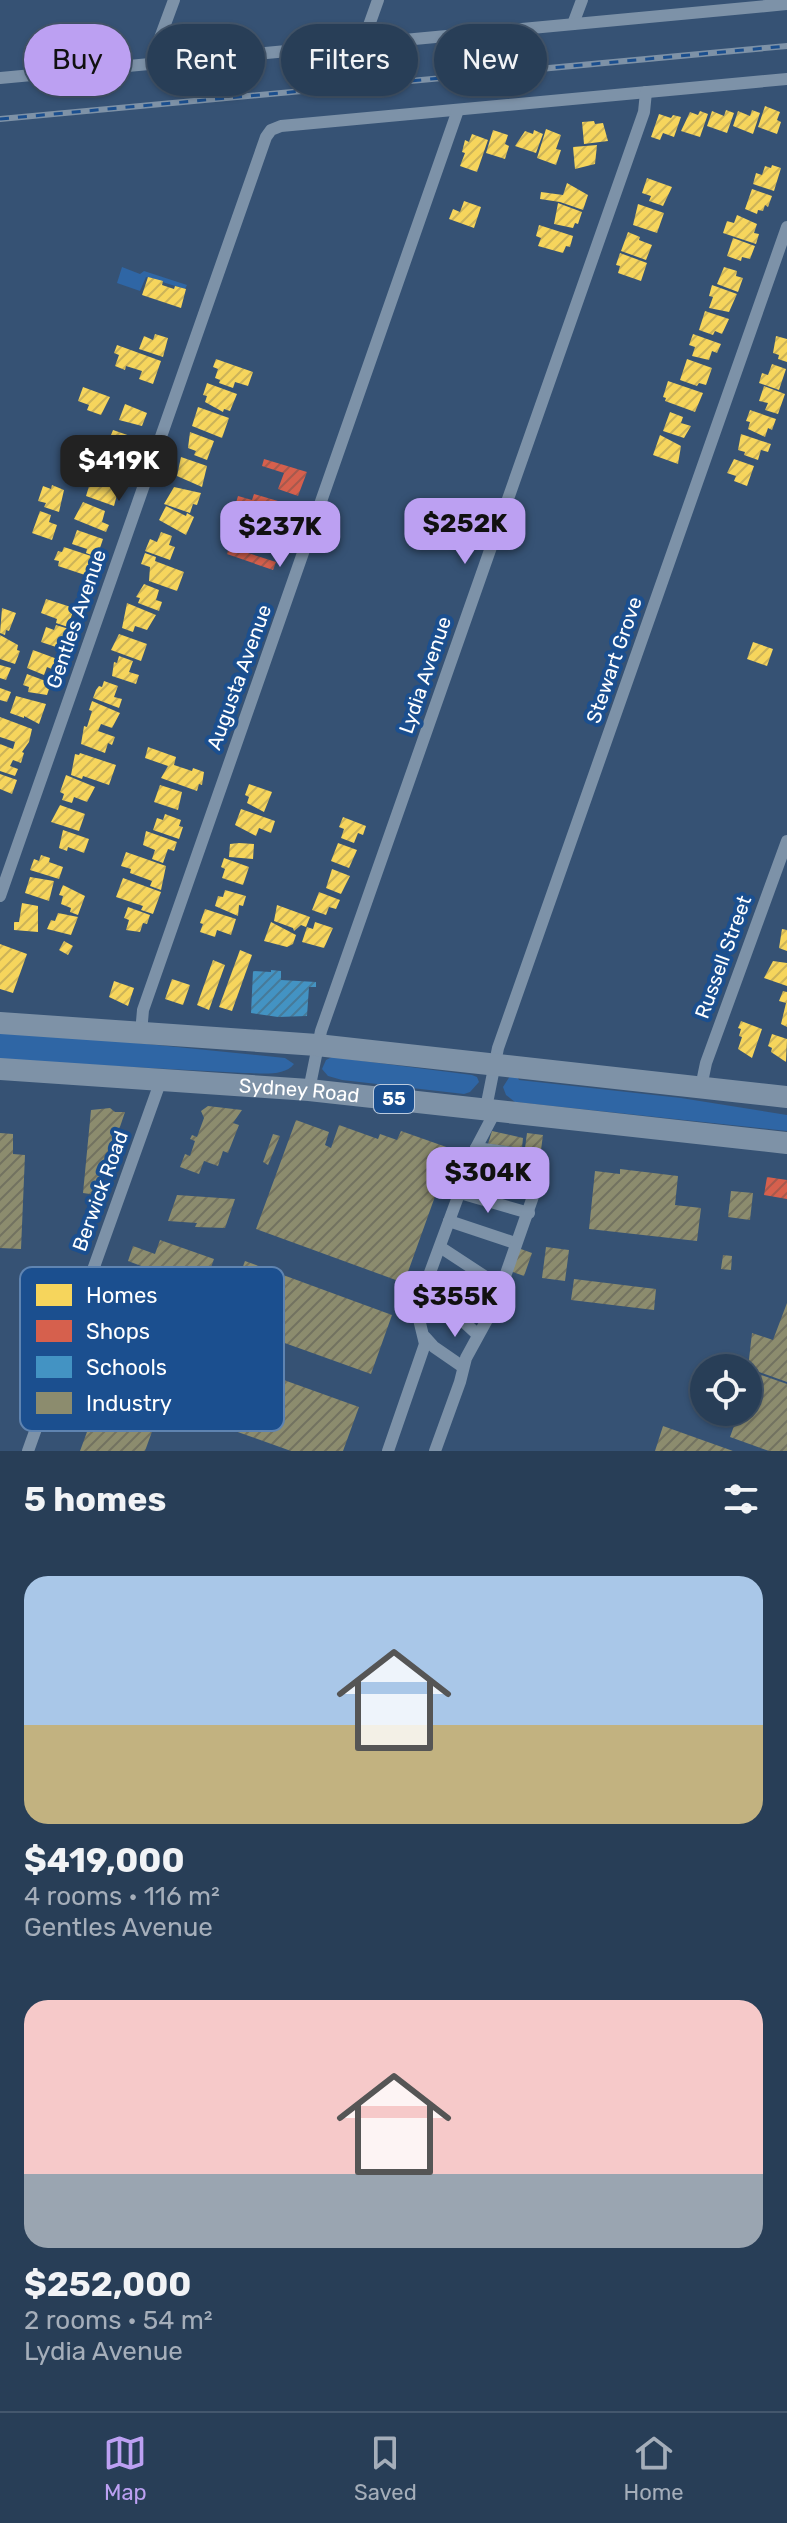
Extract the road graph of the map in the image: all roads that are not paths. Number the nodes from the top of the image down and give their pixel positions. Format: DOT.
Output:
graph roads {
  1 [pos="174,0"];
  2 [pos="378,0"];
  3 [pos="582,0"];
  4 [pos="785,3"];
  5 [pos="165,24"];
  6 [pos="369,24"];
  7 [pos="573,24"];
  8 [pos="418,39"];
  9 [pos="147,65"];
  10 [pos="0,78"];
  11 [pos="787,79"];
  12 [pos="646,92"];
  13 [pos="458,110"];
  14 [pos="787,227"];
  15 [pos="787,841"];
  16 [pos="0,896"];
  17 [pos="0,1023"];
  18 [pos="141,1033"];
  19 [pos="317,1045"];
  20 [pos="493,1063"];
  21 [pos="0,1069"];
  22 [pos="161,1080"];
  23 [pos="701,1087"];
  24 [pos="309,1090"];
  25 [pos="787,1097"];
  26 [pos="491,1109"];
  27 [pos="787,1143"];
  28 [pos="476,1148"];
  29 [pos="469,1167"];
  30 [pos="540,1180"];
  31 [pos="460,1193"];
  32 [pos="529,1213"];
  33 [pos="449,1221"];
  34 [pos="515,1243"];
  35 [pos="440,1247"];
  36 [pos="94,1267"];
  37 [pos="425,1286"];
  38 [pos="501,1287"];
  39 [pos="478,1335"];
  40 [pos="425,1337"];
  41 [pos="463,1367"];
  42 [pos="35,1431"];
  43 [pos="28,1451"];
  44 [pos="388,1451"];
  45 [pos="435,1451"];
  1 -- 5 [label="street"];
  2 -- 6 [label="street"];
  3 -- 7 [label="street"];
  4 -- 7 [label="street"];
  7 -- 8 [label="street"];
  9 -- 10 [label="street"];
  11 -- 12 [label="street"];
  12 -- 13 [label="street"];
  12 -- 19 [label="street, Lydia Avenue"];
  13 -- 16 [label="street, Gentles Avenue"];
  13 -- 18 [label="street, Augusta Avenue"];
  14 -- 20 [label="street, Stewart Grove"];
  15 -- 23 [label="street, Russell Street"];
  17 -- 18 [label="highway, 55"];
  18 -- 19 [label="highway, 55"];
  19 -- 20 [label="highway, 55"];
  19 -- 24 [label="street, Lydia Avenue"];
  20 -- 23 [label="highway, 55"];
  20 -- 26 [label="street, Stewart Grove"];
  21 -- 22 [label="highway, Sydney Road / 55"];
  22 -- 24 [label="highway, Sydney Road / 55"];
  22 -- 36 [label="street, Berwick Road"];
  23 -- 25 [label="highway, 55"];
  24 -- 26 [label="highway, Sydney Road / 55"];
  26 -- 27 [label="highway, Sydney Road / 55"];
  26 -- 28 [label="street, Stewart Grove"];
  28 -- 29 [label="street, Stewart Grove"];
  28 -- 30 [label="street"];
  29 -- 30 [label="street"];
  29 -- 31 [label="street, Stewart Grove"];
  30 -- 32 [label="street"];
  31 -- 32 [label="street"];
  31 -- 33 [label="street, Stewart Grove"];
  32 -- 34 [label="street"];
  33 -- 34 [label="street"];
  33 -- 35 [label="street, Stewart Grove"];
  34 -- 38 [label="street"];
  35 -- 37 [label="street, Stewart Grove"];
  35 -- 38 [label="street"];
  37 -- 39 [label="street"];
  37 -- 40 [label="street, Stewart Grove"];
  38 -- 39 [label="street"];
  39 -- 41 [label="street"];
  40 -- 41 [label="street"];
  40 -- 44 [label="street, Stewart Grove"];
  41 -- 45 [label="street"];
  42 -- 43 [label="street, Berwick Road"];
}
